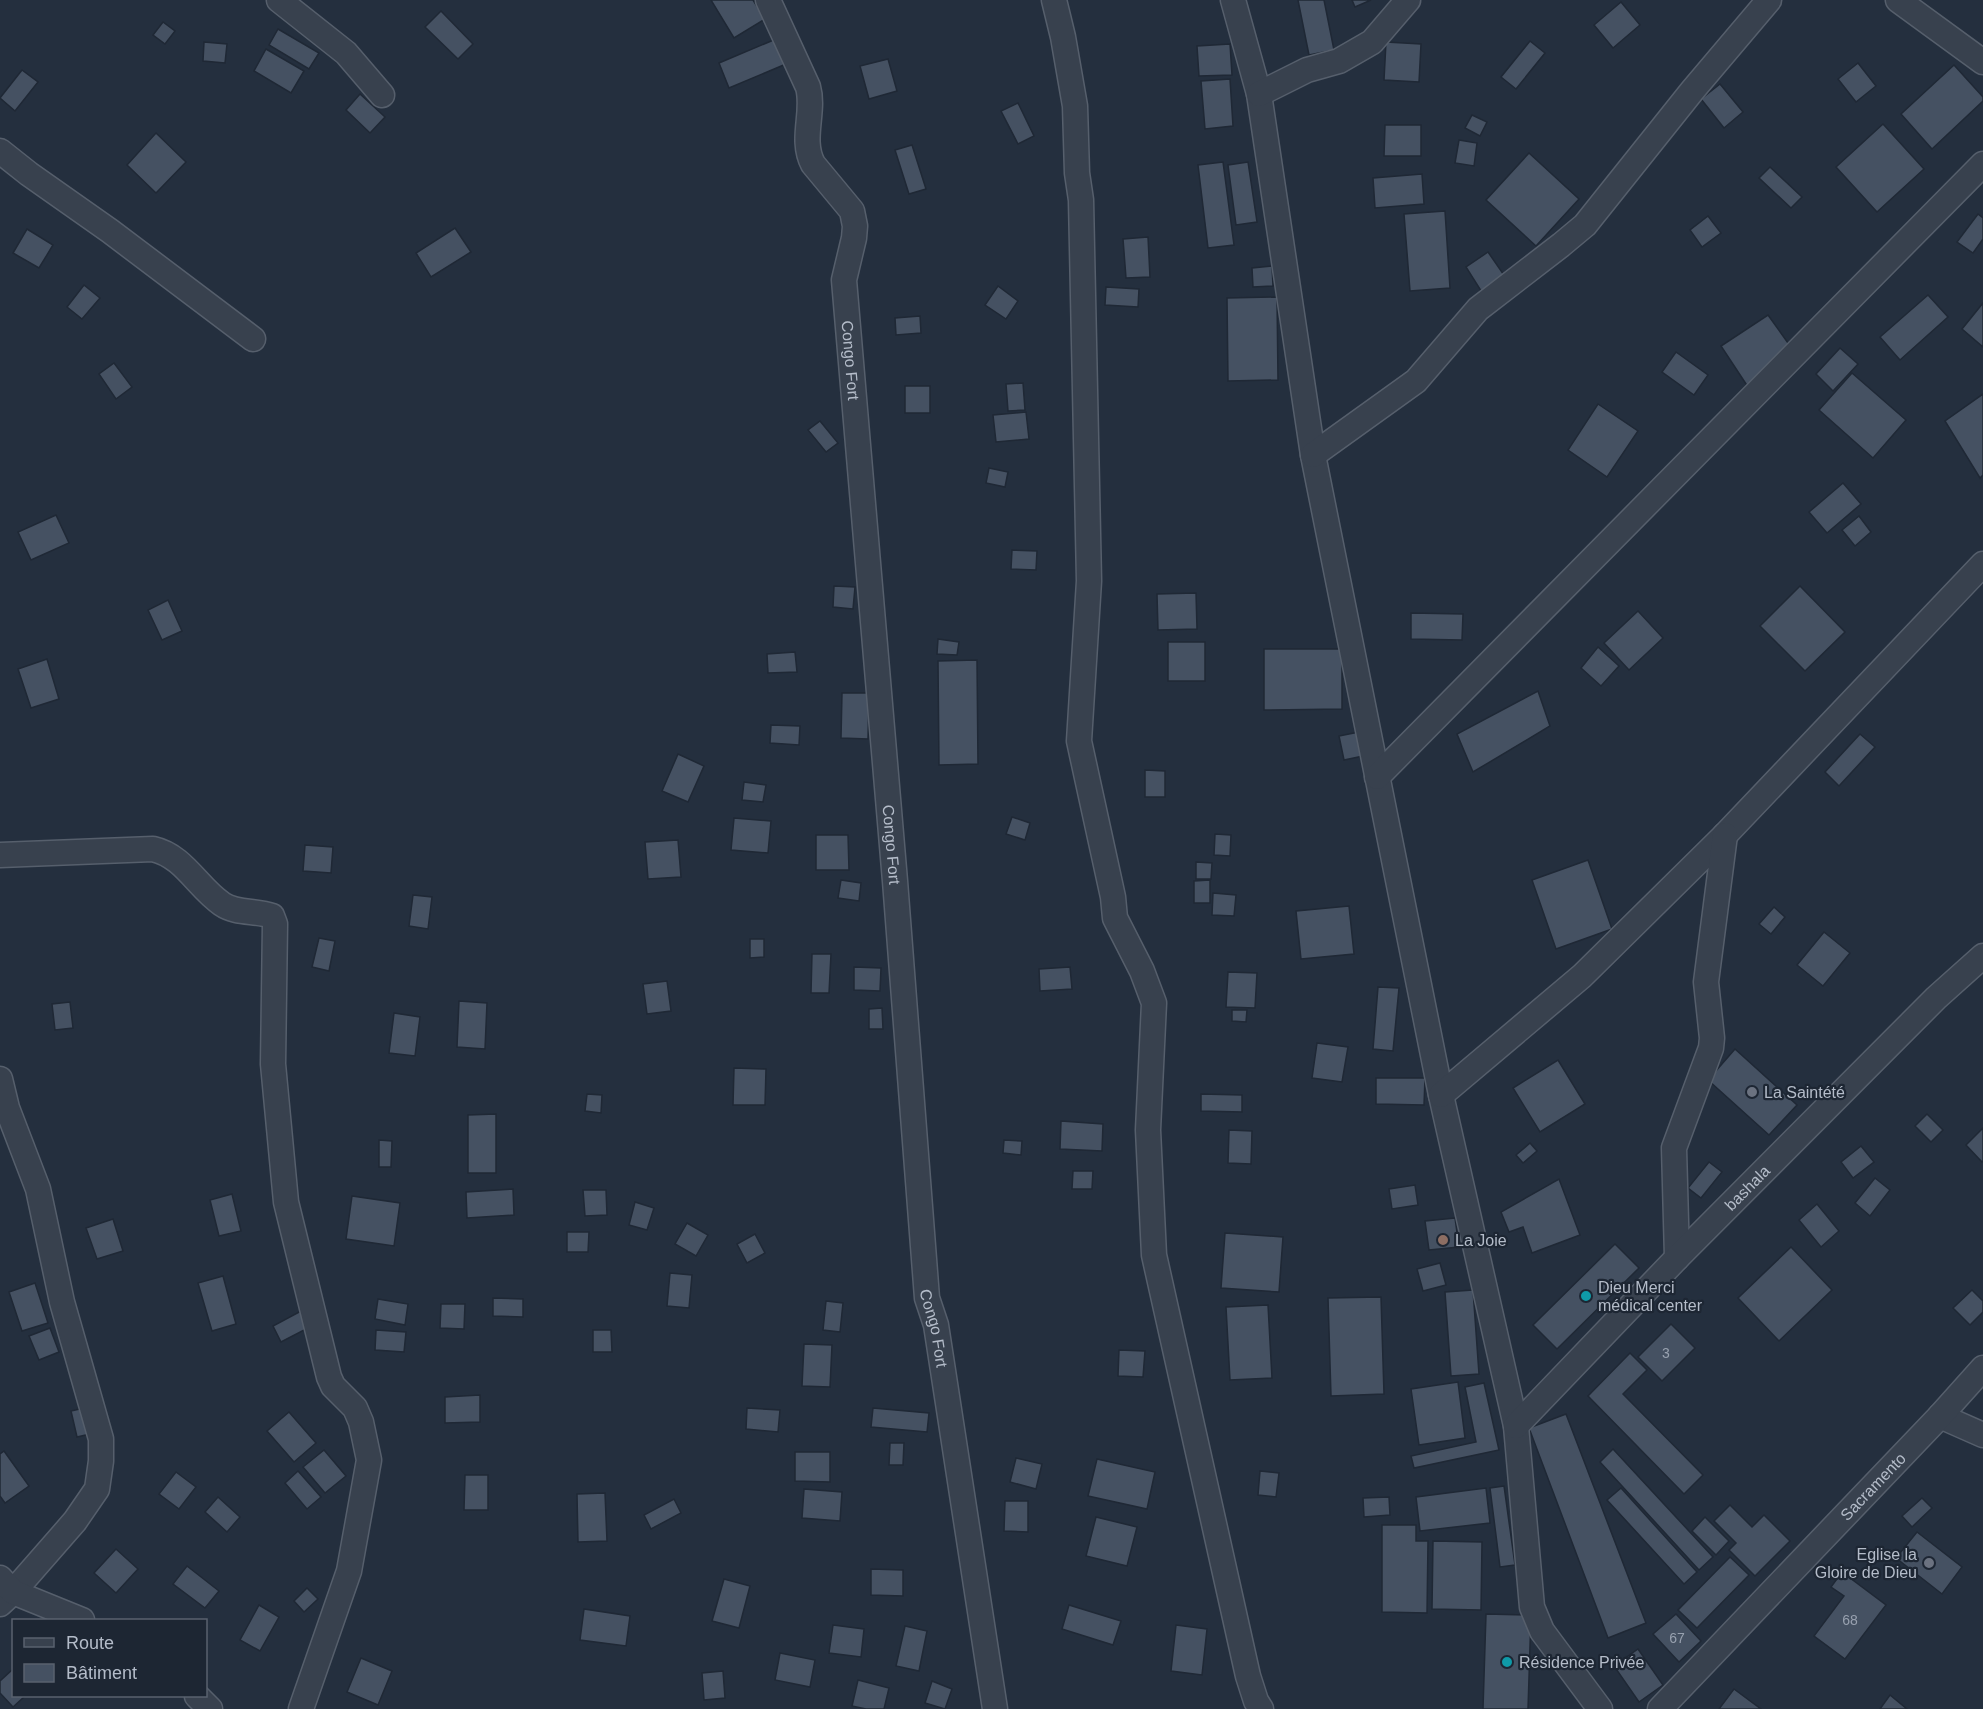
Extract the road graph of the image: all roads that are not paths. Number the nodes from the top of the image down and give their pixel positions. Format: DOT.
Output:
graph roads {
  1 [pos="279,0"];
  2 [pos="768,0"];
  3 [pos="1054,0"];
  4 [pos="1233,0"];
  5 [pos="1408,0"];
  6 [pos="1769,0"];
  7 [pos="1898,0"];
  8 [pos="1983,62"];
  9 [pos="1259,94"];
  10 [pos="382,95"];
  11 [pos="0,151"];
  12 [pos="1983,164"];
  13 [pos="253,339"];
  14 [pos="1312,455"];
  15 [pos="1983,564"];
  16 [pos="1377,777"];
  17 [pos="1725,835"];
  18 [pos="0,855"];
  19 [pos="1983,956"];
  20 [pos="0,1079"];
  21 [pos="1441,1095"];
  22 [pos="1677,1258"];
  23 [pos="1983,1368"];
  24 [pos="1940,1416"];
  25 [pos="1516,1426"];
  26 [pos="1983,1436"];
  27 [pos="4,1591"];
  28 [pos="79,1619"];
  29 [pos="199,1697"];
  30 [pos="210,1709"];
  31 [pos="301,1709"];
  32 [pos="995,1709"];
  33 [pos="1261,1709"];
  34 [pos="1600,1709"];
  35 [pos="1660,1709"];
  1 -- 10 [label="street"];
  2 -- 32 [label="street, Congo Fort"];
  3 -- 33 [label="street"];
  4 -- 9 [label="street"];
  5 -- 9 [label="street"];
  6 -- 14 [label="street"];
  7 -- 8 [label="street"];
  9 -- 14 [label="street"];
  11 -- 13 [label="street"];
  12 -- 16 [label="street"];
  14 -- 16 [label="street"];
  15 -- 17 [label="street"];
  16 -- 21 [label="street"];
  17 -- 21 [label="street"];
  17 -- 22 [label="street"];
  18 -- 31 [label="street"];
  19 -- 22 [label="street, bashala"];
  20 -- 27 [label="street"];
  21 -- 25 [label="street"];
  22 -- 25 [label="street, bashala"];
  23 -- 24 [label="street, Sacramento"];
  24 -- 26 [label="street"];
  24 -- 35 [label="street, Sacramento"];
  25 -- 34 [label="street"];
  27 -- 28 [label="street"];
  29 -- 30 [label="street"];
}
